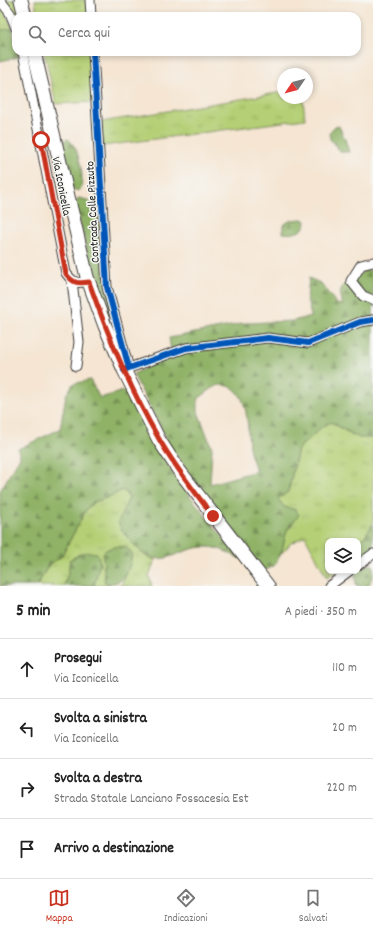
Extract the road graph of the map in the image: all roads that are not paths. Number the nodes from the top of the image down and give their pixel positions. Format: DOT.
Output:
graph roads {
  1 [pos="0,0"];
  2 [pos="21,0"];
  3 [pos="90,0"];
  4 [pos="24,12"];
  5 [pos="91,12"];
  6 [pos="12,18"];
  7 [pos="24,56"];
  8 [pos="35,56"];
  9 [pos="94,56"];
  10 [pos="373,262"];
  11 [pos="72,281"];
  12 [pos="89,282"];
  13 [pos="373,300"];
  14 [pos="373,320"];
  15 [pos="76,366"];
  16 [pos="127,370"];
  17 [pos="373,554"];
  18 [pos="361,563"];
  19 [pos="345,574"];
  20 [pos="268,586"];
  21 [pos="329,586"];
  1 -- 6 [label="street"];
  2 -- 4 [label="main road"];
  3 -- 5 [label="street"];
  7 -- 11 [label="street, Via Iconicella"];
  8 -- 12 [label="main road"];
  9 -- 16 [label="street, Contrada Colle Pizzuto"];
  10 -- 13 [label="street"];
  11 -- 12 [label="street"];
  11 -- 15 [label="street, Via Iconicella"];
  12 -- 16 [label="main road"];
  14 -- 16 [label="street"];
  16 -- 20 [label="main road"];
  17 -- 18 [label="street"];
  19 -- 21 [label="street"];
}
